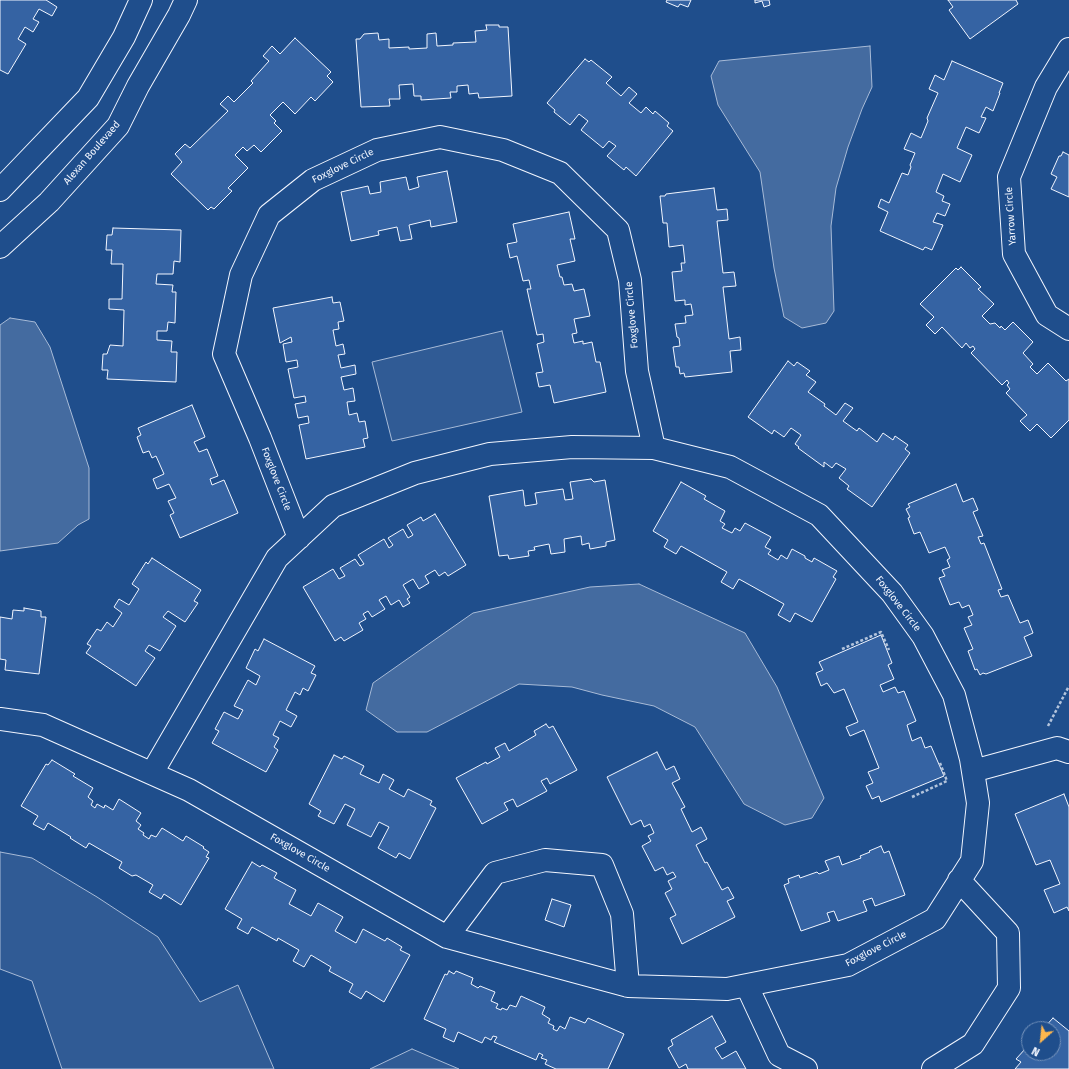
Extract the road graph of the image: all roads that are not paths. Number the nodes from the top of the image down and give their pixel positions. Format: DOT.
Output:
graph roads {
  1 [pos="141,0"];
  2 [pos="186,0"];
  3 [pos="1069,49"];
  4 [pos="0,190"];
  5 [pos="0,247"];
  6 [pos="1069,329"];
  7 [pos="654,448"];
  8 [pos="299,538"];
  9 [pos="0,719"];
  10 [pos="1069,752"];
  11 [pos="973,771"];
  12 [pos="152,773"];
  13 [pos="960,880"];
  14 [pos="447,937"];
  15 [pos="628,986"];
  16 [pos="747,986"];
  17 [pos="806,1069"];
  18 [pos="933,1069"];
  1 -- 4 [label="street"];
  2 -- 5 [label="street, Alexan Boulevaed"];
  3 -- 6 [label="street, Yarrow Circle"];
  7 -- 8 [label="street, Foxglove Circle"];
  7 -- 8 [label="street, Foxglove Circle"];
  7 -- 11 [label="street, Foxglove Circle"];
  8 -- 12 [label="street, Foxglove Circle"];
  9 -- 12 [label="street, Foxglove Circle"];
  10 -- 11 [label="street"];
  11 -- 13 [label="street, Foxglove Circle"];
  12 -- 14 [label="street, Foxglove Circle"];
  13 -- 16 [label="street, Foxglove Circle"];
  13 -- 18 [label="street"];
  14 -- 15 [label="street, Foxglove Circle"];
  14 -- 15 [label="street"];
  15 -- 16 [label="street, Foxglove Circle"];
  16 -- 17 [label="street"];
}
